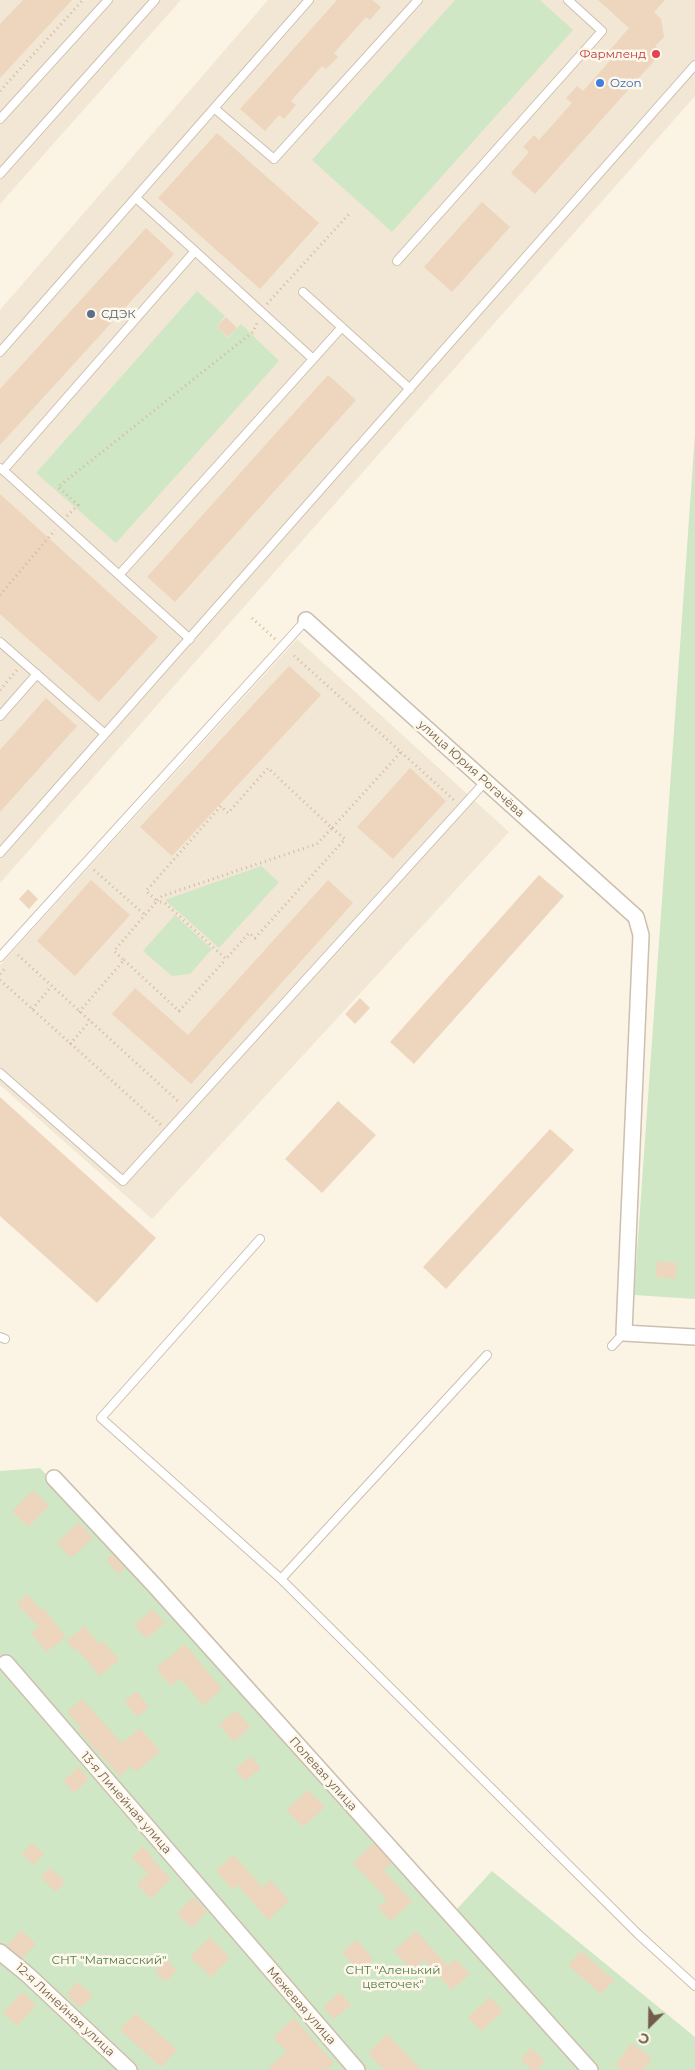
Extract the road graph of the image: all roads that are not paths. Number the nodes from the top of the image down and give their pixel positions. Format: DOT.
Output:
graph roads {
  1 [pos="108,0"];
  2 [pos="155,0"];
  3 [pos="308,0"];
  4 [pos="418,0"];
  5 [pos="568,0"];
  6 [pos="695,65"];
  7 [pos="214,108"];
  8 [pos="0,119"];
  9 [pos="0,174"];
  10 [pos="136,198"];
  11 [pos="195,251"];
  12 [pos="396,261"];
  13 [pos="302,292"];
  14 [pos="342,327"];
  15 [pos="0,352"];
  16 [pos="313,359"];
  17 [pos="410,389"];
  18 [pos="1,469"];
  19 [pos="118,575"];
  20 [pos="306,620"];
  21 [pos="190,638"];
  22 [pos="0,642"];
  23 [pos="37,674"];
  24 [pos="0,716"];
  25 [pos="106,734"];
  26 [pos="485,782"];
  27 [pos="0,853"];
  28 [pos="0,957"];
  29 [pos="0,1073"];
  30 [pos="260,1239"];
  31 [pos="624,1333"];
  32 [pos="695,1337"];
  33 [pos="612,1346"];
  34 [pos="487,1355"];
  35 [pos="54,1478"];
  36 [pos="282,1579"];
  37 [pos="6,1663"];
  38 [pos="246,1942"];
  39 [pos="0,1952"];
  40 [pos="695,1986"];
  41 [pos="129,2070"];
  42 [pos="357,2070"];
  43 [pos="590,2070"];
  1 -- 8 [label="lane"];
  2 -- 9 [label="lane"];
  3 -- 7 [label="lane"];
  4 -- 7 [label="lane"];
  5 -- 12 [label="lane"];
  6 -- 17 [label="lane"];
  7 -- 10 [label="lane"];
  10 -- 11 [label="lane"];
  10 -- 15 [label="lane"];
  11 -- 16 [label="lane"];
  11 -- 18 [label="lane"];
  13 -- 14 [label="lane"];
  14 -- 16 [label="lane"];
  14 -- 17 [label="lane"];
  16 -- 19 [label="lane"];
  17 -- 21 [label="lane"];
  18 -- 19 [label="lane"];
  19 -- 21 [label="lane"];
  20 -- 26 [label="street, улица Юрия Рогачёва"];
  20 -- 28 [label="lane"];
  21 -- 25 [label="lane"];
  22 -- 23 [label="lane"];
  23 -- 24 [label="lane"];
  23 -- 25 [label="lane"];
  25 -- 27 [label="lane"];
  26 -- 29 [label="lane"];
  26 -- 31 [label="street, улица Юрия Рогачёва"];
  30 -- 36 [label="lane"];
  31 -- 32 [label="street"];
  31 -- 33 [label="lane"];
  34 -- 36 [label="lane"];
  35 -- 43 [label="street, Полевая улица"];
  36 -- 40 [label="lane"];
  37 -- 38 [label="street, 13-я Линейная улица"];
  38 -- 42 [label="street, Межевая улица"];
  39 -- 41 [label="street, 12-я Линейная улица"];
}
